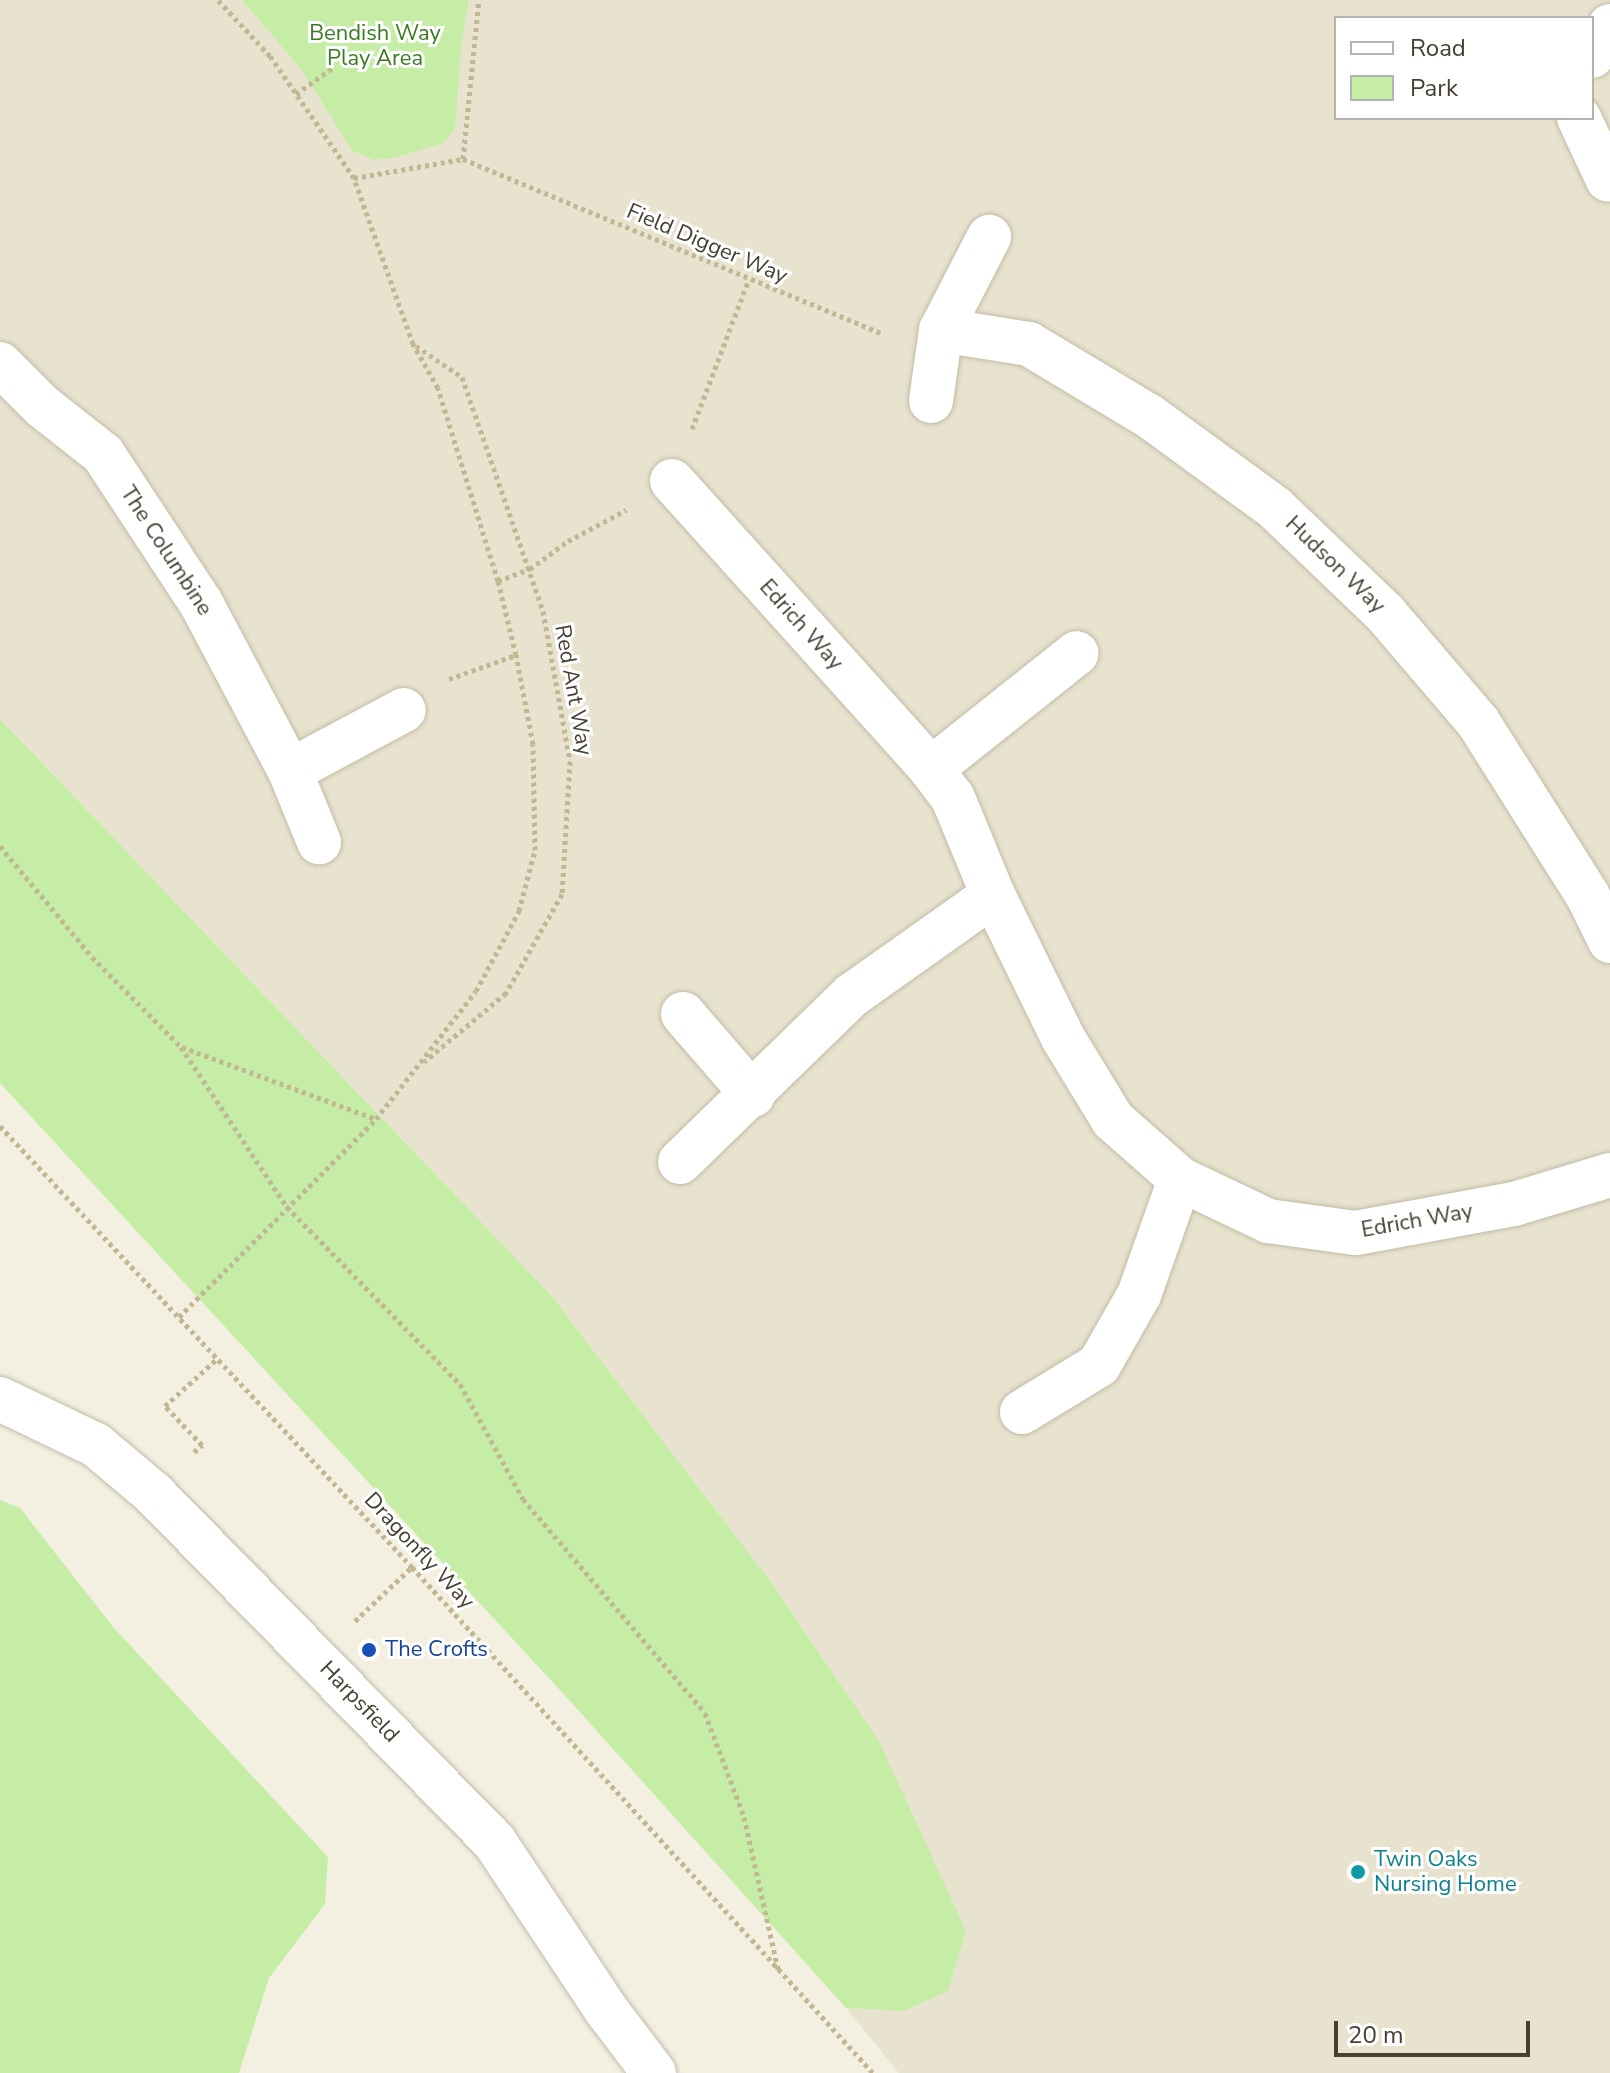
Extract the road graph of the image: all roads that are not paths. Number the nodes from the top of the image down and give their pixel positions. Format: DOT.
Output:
graph roads {
  1 [pos="1610,26"];
  2 [pos="1594,53"];
  3 [pos="1580,120"];
  4 [pos="1608,180"];
  5 [pos="989,237"];
  6 [pos="941,330"];
  7 [pos="0,364"];
  8 [pos="931,401"];
  9 [pos="672,481"];
  10 [pos="1077,653"];
  11 [pos="404,710"];
  12 [pos="931,769"];
  13 [pos="290,771"];
  14 [pos="319,842"];
  15 [pos="1599,893"];
  16 [pos="993,895"];
  17 [pos="1610,941"];
  18 [pos="683,1014"];
  19 [pos="753,1095"];
  20 [pos="680,1162"];
  21 [pos="1610,1175"];
  22 [pos="1180,1179"];
  23 [pos="0,1399"];
  24 [pos="1022,1412"];
  25 [pos="654,2073"];
  1 -- 2 [label="street"];
  3 -- 4 [label="street"];
  5 -- 6 [label="street"];
  6 -- 8 [label="street"];
  6 -- 15 [label="street, Hudson Way"];
  7 -- 13 [label="street, The Columbine"];
  9 -- 12 [label="street, Edrich Way"];
  10 -- 12 [label="street"];
  11 -- 13 [label="street"];
  12 -- 16 [label="street, Edrich Way"];
  13 -- 14 [label="street, The Columbine"];
  15 -- 17 [label="street, Hudson Way"];
  16 -- 19 [label="street"];
  16 -- 22 [label="street, Edrich Way"];
  18 -- 19 [label="street"];
  19 -- 20 [label="street"];
  21 -- 22 [label="street, Edrich Way"];
  22 -- 24 [label="street"];
  23 -- 25 [label="street, Harpsfield"];
}
